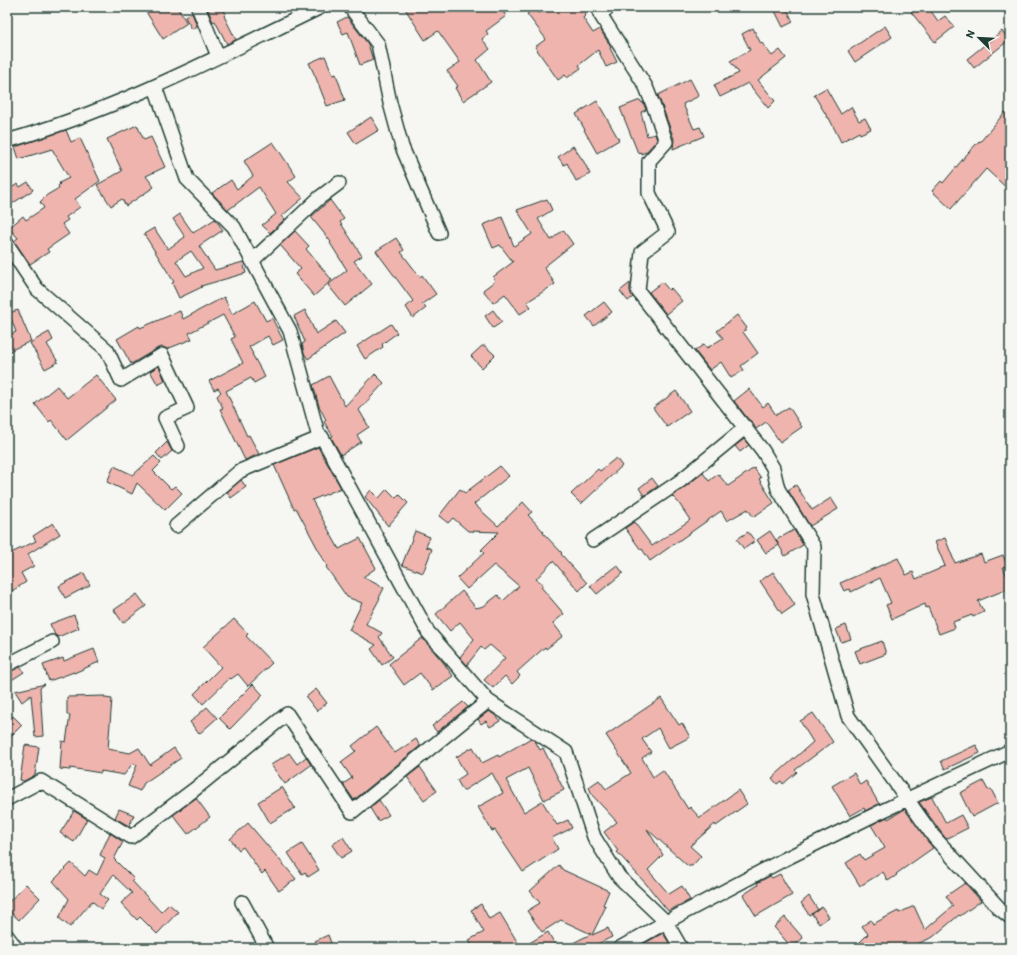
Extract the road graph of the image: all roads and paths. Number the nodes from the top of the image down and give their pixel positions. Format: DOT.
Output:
graph roads {
  1 [pos="198,7"];
  2 [pos="322,7"];
  3 [pos="350,7"];
  4 [pos="609,7"];
  5 [pos="218,56"];
  6 [pos="155,87"];
  7 [pos="7,141"];
  8 [pos="339,183"];
  9 [pos="439,233"];
  10 [pos="7,244"];
  11 [pos="252,261"];
  12 [pos="746,427"];
  13 [pos="322,437"];
  14 [pos="178,446"];
  15 [pos="176,526"];
  16 [pos="593,540"];
  17 [pos="52,642"];
  18 [pos="7,666"];
  19 [pos="488,701"];
  20 [pos="1010,751"];
  21 [pos="7,799"];
  22 [pos="907,799"];
  23 [pos="242,902"];
  24 [pos="1010,917"];
  25 [pos="666,922"];
  26 [pos="7,936"];
  27 [pos="16,948"];
  28 [pos="267,948"];
  29 [pos="620,948"];
  30 [pos="681,948"];
  1 -- 5 [label="street"];
  2 -- 5 [label="street"];
  3 -- 9 [label="street"];
  4 -- 12 [label="street"];
  5 -- 6 [label="street"];
  6 -- 7 [label="street"];
  6 -- 11 [label="street"];
  8 -- 11 [label="street"];
  10 -- 14 [label="street"];
  11 -- 13 [label="street"];
  12 -- 16 [label="street"];
  12 -- 22 [label="street"];
  13 -- 15 [label="street"];
  13 -- 19 [label="street"];
  17 -- 18 [label="street"];
  19 -- 21 [label="street"];
  19 -- 25 [label="street"];
  20 -- 22 [label="street"];
  22 -- 24 [label="street"];
  22 -- 25 [label="street"];
  23 -- 28 [label="street"];
  25 -- 29 [label="street"];
  25 -- 30 [label="street"];
  26 -- 27 [label="street"];
}
